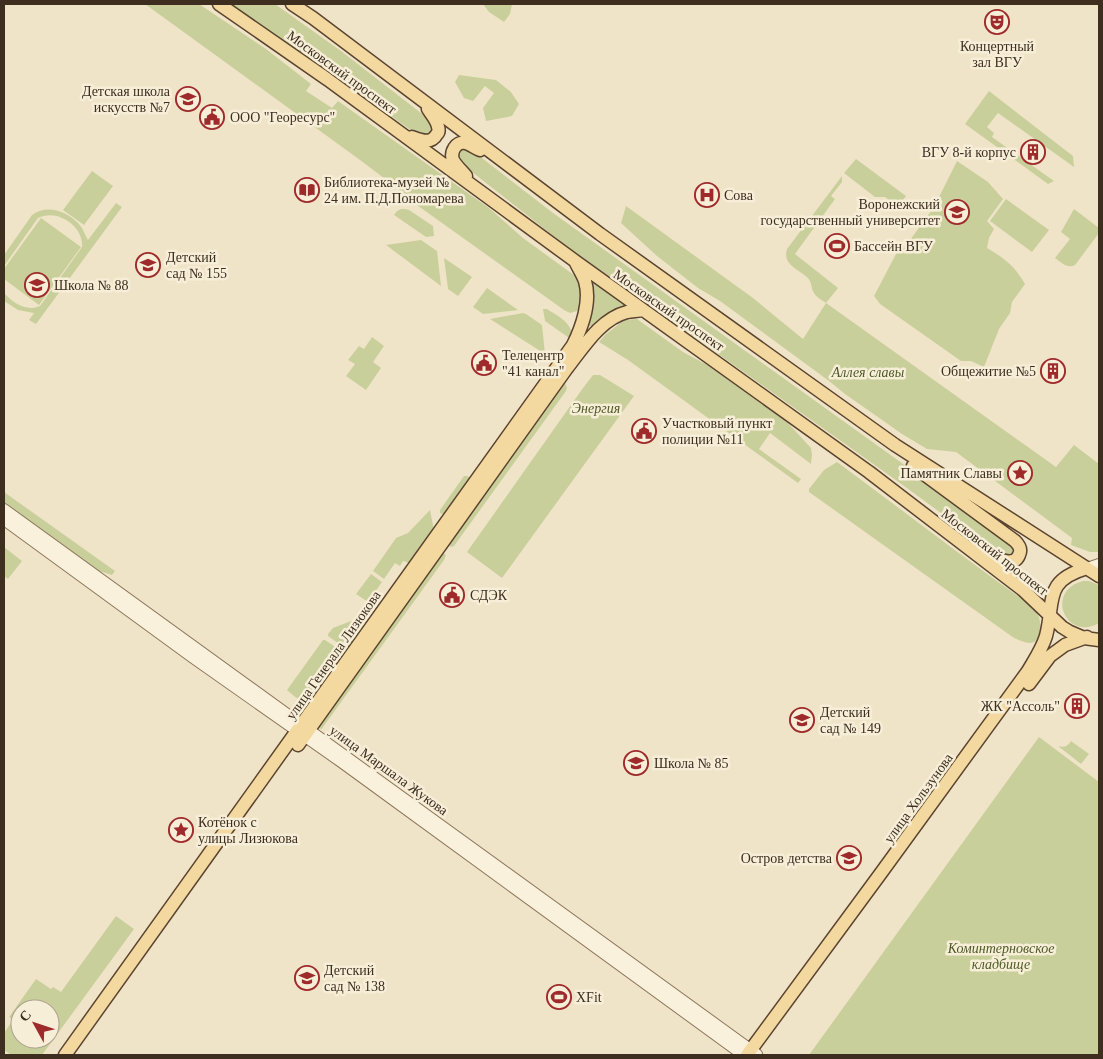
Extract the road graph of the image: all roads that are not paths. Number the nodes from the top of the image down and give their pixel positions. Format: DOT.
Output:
graph roads {
  1 [pos="219,4"];
  2 [pos="292,4"];
  3 [pos="422,101"];
  4 [pos="398,131"];
  5 [pos="502,161"];
  6 [pos="478,191"];
  7 [pos="575,261"];
  8 [pos="643,310"];
  9 [pos="895,446"];
  10 [pos="4,509"];
  11 [pos="4,520"];
  12 [pos="955,538"];
  13 [pos="1093,566"];
  14 [pos="1099,576"];
  15 [pos="117,597"];
  16 [pos="1049,614"];
  17 [pos="1099,634"];
  18 [pos="1084,638"];
  19 [pos="1099,640"];
  20 [pos="303,731"];
  21 [pos="751,1054"];
  22 [pos="65,1055"];
  23 [pos="75,1055"];
  1 -- 4 [label="main road, Московский проспект"];
  2 -- 3 [label="main road, Московский проспект"];
  3 -- 4 [label="main road"];
  3 -- 5 [label="main road, Московский проспект"];
  4 -- 6 [label="main road, Московский проспект"];
  5 -- 6 [label="main road"];
  5 -- 9 [label="main road, Московский проспект"];
  6 -- 7 [label="main road, Московский проспект"];
  7 -- 8 [label="main road, Московский проспект"];
  7 -- 20 [label="main road, улица Генерала Лизюкова"];
  8 -- 12 [label="main road, Московский проспект"];
  8 -- 20 [label="main road, улица Генерала Лизюкова"];
  9 -- 12 [label="main road"];
  9 -- 13 [label="main road, Московский проспект"];
  10 -- 15 [label="street, улица Маршала Жукова"];
  11 -- 15 [label="street, улица Маршала Жукова"];
  12 -- 16 [label="main road, Московский проспект"];
  13 -- 14 [label="main road, Московский проспект"];
  13 -- 16 [label="main road, улица Хользунова"];
  15 -- 20 [label="street, улица Маршала Жукова"];
  16 -- 18 [label="main road, Московский проспект"];
  16 -- 21 [label="main road, улица Хользунова"];
  17 -- 18 [label="main road, улица Хользунова"];
  18 -- 19 [label="main road, Московский проспект"];
  18 -- 21 [label="main road, улица Хользунова"];
  20 -- 21 [label="street, улица Маршала Жукова"];
  20 -- 22 [label="main road, улица Генерала Лизюкова"];
  20 -- 23 [label="main road, улица Генерала Лизюкова"];
}
